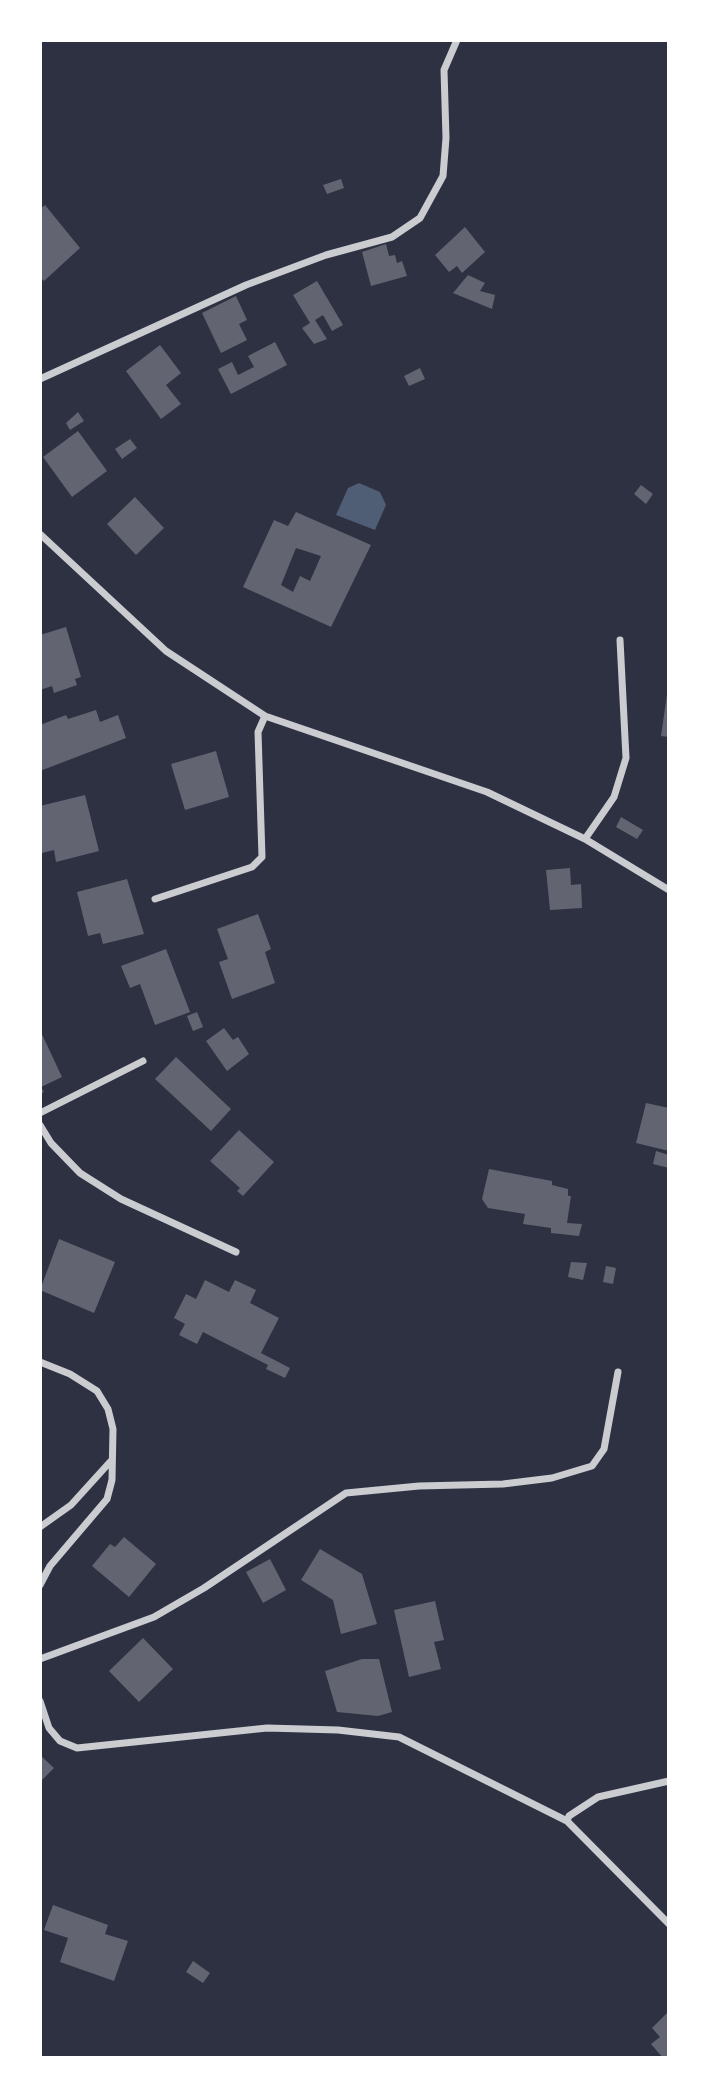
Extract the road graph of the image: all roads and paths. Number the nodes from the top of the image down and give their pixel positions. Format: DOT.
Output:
graph roads {
  1 [pos="457,40"];
  2 [pos="40,379"];
  3 [pos="40,534"];
  4 [pos="620,640"];
  5 [pos="265,716"];
  6 [pos="585,839"];
  7 [pos="669,890"];
  8 [pos="155,899"];
  9 [pos="143,1061"];
  10 [pos="40,1113"];
  11 [pos="40,1125"];
  12 [pos="236,1252"];
  13 [pos="40,1362"];
  14 [pos="618,1373"];
  15 [pos="110,1462"];
  16 [pos="40,1527"];
  17 [pos="40,1585"];
  18 [pos="40,1659"];
  19 [pos="40,1702"];
  20 [pos="669,1781"];
  21 [pos="567,1821"];
  22 [pos="669,1924"];
  1 -- 2 [label="street"];
  3 -- 5 [label="street"];
  4 -- 6 [label="street"];
  5 -- 6 [label="street"];
  5 -- 8 [label="street"];
  6 -- 7 [label="street"];
  9 -- 10 [label="street"];
  11 -- 12 [label="street"];
  13 -- 15 [label="street"];
  14 -- 18 [label="street"];
  15 -- 16 [label="street"];
  15 -- 17 [label="street"];
  19 -- 21 [label="street"];
  20 -- 21 [label="street"];
  21 -- 22 [label="street"];
}
